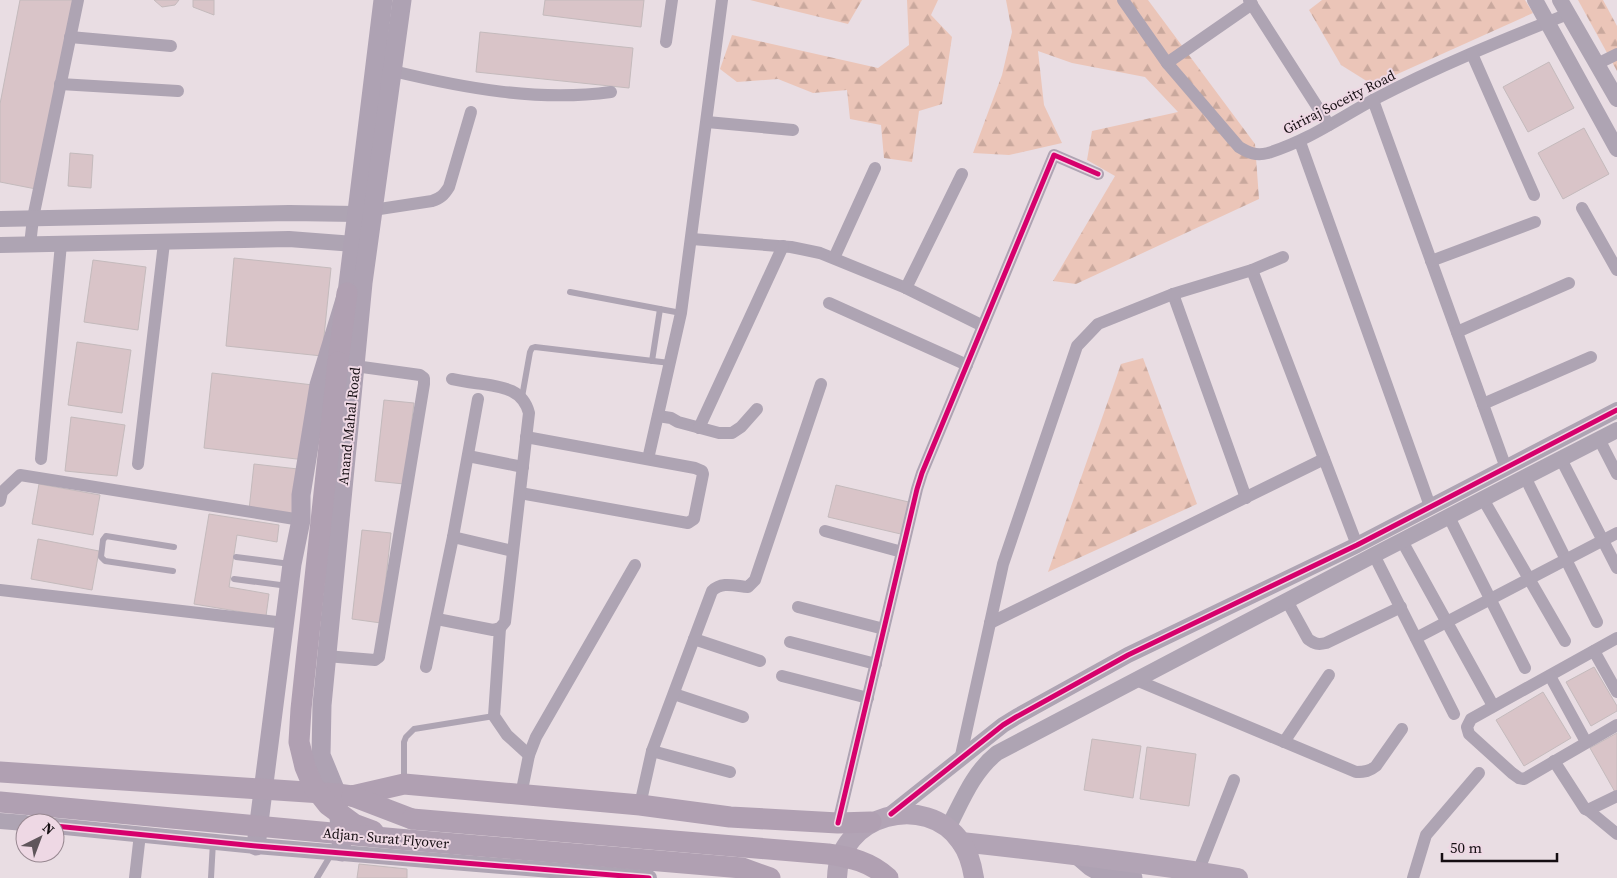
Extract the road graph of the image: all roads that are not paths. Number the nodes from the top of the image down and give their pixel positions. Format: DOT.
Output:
graph roads {
  1 [pos="78,0"];
  2 [pos="382,0"];
  3 [pos="402,0"];
  4 [pos="672,0"];
  5 [pos="722,0"];
  6 [pos="1123,0"];
  7 [pos="1534,0"];
  8 [pos="1251,2"];
  9 [pos="1562,4"];
  10 [pos="1547,22"];
  11 [pos="70,37"];
  12 [pos="666,42"];
  13 [pos="171,46"];
  14 [pos="1472,54"];
  15 [pos="1617,54"];
  16 [pos="1167,62"];
  17 [pos="1597,64"];
  18 [pos="393,71"];
  19 [pos="60,84"];
  20 [pos="178,90"];
  21 [pos="1615,91"];
  22 [pos="611,92"];
  23 [pos="1373,100"];
  24 [pos="471,112"];
  25 [pos="707,122"];
  26 [pos="1329,125"];
  27 [pos="793,130"];
  28 [pos="1300,142"];
  29 [pos="1617,149"];
  30 [pos="875,168"];
  31 [pos="962,174"];
  32 [pos="1098,174"];
  33 [pos="1534,195"];
  34 [pos="1582,208"];
  35 [pos="362,216"];
  36 [pos="33,218"];
  37 [pos="0,219"];
  38 [pos="1535,222"];
  39 [pos="692,239"];
  40 [pos="164,243"];
  41 [pos="60,244"];
  42 [pos="354,244"];
  43 [pos="0,245"];
  44 [pos="30,245"];
  45 [pos="783,246"];
  46 [pos="1283,257"];
  47 [pos="834,258"];
  48 [pos="1431,261"];
  49 [pos="1252,270"];
  50 [pos="1617,270"];
  51 [pos="1569,283"];
  52 [pos="906,288"];
  53 [pos="570,292"];
  54 [pos="347,293"];
  55 [pos="1173,294"];
  56 [pos="829,303"];
  57 [pos="660,309"];
  58 [pos="682,313"];
  59 [pos="983,326"];
  60 [pos="1457,332"];
  61 [pos="1590,357"];
  62 [pos="652,361"];
  63 [pos="670,363"];
  64 [pos="346,364"];
  65 [pos="967,365"];
  66 [pos="452,379"];
  67 [pos="821,384"];
  68 [pos="522,397"];
  69 [pos="478,399"];
  70 [pos="1483,404"];
  71 [pos="757,410"];
  72 [pos="1617,410"];
  73 [pos="658,416"];
  74 [pos="699,428"];
  75 [pos="1617,430"];
  76 [pos="526,437"];
  77 [pos="1599,439"];
  78 [pos="468,456"];
  79 [pos="40,459"];
  80 [pos="648,459"];
  81 [pos="1324,459"];
  82 [pos="1561,459"];
  83 [pos="138,464"];
  84 [pos="523,467"];
  85 [pos="1506,468"];
  86 [pos="1617,474"];
  87 [pos="1525,477"];
  88 [pos="520,493"];
  89 [pos="1246,498"];
  90 [pos="1483,499"];
  91 [pos="0,502"];
  92 [pos="1430,506"];
  93 [pos="1449,516"];
  94 [pos="301,520"];
  95 [pos="825,531"];
  96 [pos="1617,533"];
  97 [pos="453,537"];
  98 [pos="1603,540"];
  99 [pos="1402,541"];
  100 [pos="1357,545"];
  101 [pos="174,547"];
  102 [pos="513,551"];
  103 [pos="902,552"];
  104 [pos="1374,555"];
  105 [pos="236,558"];
  106 [pos="1566,560"];
  107 [pos="292,564"];
  108 [pos="635,565"];
  109 [pos="1617,568"];
  110 [pos="173,571"];
  111 [pos="234,579"];
  112 [pos="1528,579"];
  113 [pos="290,586"];
  114 [pos="0,590"];
  115 [pos="1490,600"];
  116 [pos="1287,601"];
  117 [pos="798,607"];
  118 [pos="1401,607"];
  119 [pos="437,619"];
  120 [pos="1447,622"];
  121 [pos="1598,622"];
  122 [pos="285,623"];
  123 [pos="990,623"];
  124 [pos="500,628"];
  125 [pos="884,629"];
  126 [pos="1416,638"];
  127 [pos="1617,638"];
  128 [pos="694,639"];
  129 [pos="1565,641"];
  130 [pos="790,642"];
  131 [pos="1594,651"];
  132 [pos="326,656"];
  133 [pos="760,662"];
  134 [pos="876,664"];
  135 [pos="426,667"];
  136 [pos="1526,668"];
  137 [pos="1328,675"];
  138 [pos="782,676"];
  139 [pos="1550,676"];
  140 [pos="1136,680"];
  141 [pos="1617,692"];
  142 [pos="674,694"];
  143 [pos="868,698"];
  144 [pos="1491,702"];
  145 [pos="1454,714"];
  146 [pos="494,716"];
  147 [pos="743,717"];
  148 [pos="1617,725"];
  149 [pos="1402,729"];
  150 [pos="1284,742"];
  151 [pos="1586,742"];
  152 [pos="652,751"];
  153 [pos="529,755"];
  154 [pos="960,760"];
  155 [pos="1554,761"];
  156 [pos="0,772"];
  157 [pos="730,772"];
  158 [pos="1479,774"];
  159 [pos="1234,780"];
  160 [pos="404,784"];
  161 [pos="264,789"];
  162 [pos="345,795"];
  163 [pos="521,795"];
  164 [pos="1617,796"];
  165 [pos="0,802"];
  166 [pos="640,805"];
  167 [pos="1588,810"];
  168 [pos="891,814"];
  169 [pos="0,821"];
  170 [pos="15,822"];
  171 [pos="871,822"];
  172 [pos="838,824"];
  173 [pos="65,827"];
  174 [pos="140,834"];
  175 [pos="1617,834"];
  176 [pos="954,835"];
  177 [pos="397,839"];
  178 [pos="213,841"];
  179 [pos="256,846"];
  180 [pos="337,851"];
  181 [pos="1077,855"];
  182 [pos="509,872"];
  183 [pos="1198,872"];
  184 [pos="135,878"];
  185 [pos="211,878"];
  186 [pos="317,878"];
  187 [pos="649,878"];
  188 [pos="770,878"];
  189 [pos="837,878"];
  190 [pos="888,878"];
  191 [pos="974,878"];
  192 [pos="1133,878"];
  193 [pos="1238,878"];
  194 [pos="1413,878"];
  1 -- 11 [label="street"];
  2 -- 35 [label="main road, Anand Mahal Road"];
  3 -- 18 [label="main road, Anand Mahal Road"];
  4 -- 12 [label="street"];
  5 -- 25 [label="street"];
  6 -- 16 [label="street, Giriraj Soceity Road"];
  7 -- 10 [label="street"];
  8 -- 16 [label="street"];
  8 -- 26 [label="street"];
  9 -- 10 [label="street, Giriraj Soceity Road"];
  9 -- 17 [label="street"];
  10 -- 14 [label="street, Giriraj Soceity Road"];
  10 -- 29 [label="street"];
  11 -- 13 [label="street"];
  11 -- 19 [label="street"];
  14 -- 23 [label="street, Giriraj Soceity Road"];
  14 -- 33 [label="street"];
  15 -- 17 [label="street"];
  16 -- 28 [label="street, Giriraj Soceity Road"];
  17 -- 21 [label="street"];
  18 -- 22 [label="street"];
  18 -- 35 [label="main road, Anand Mahal Road"];
  19 -- 20 [label="street"];
  19 -- 36 [label="street"];
  23 -- 26 [label="street, Giriraj Soceity Road"];
  23 -- 48 [label="street"];
  24 -- 35 [label="street"];
  25 -- 27 [label="street"];
  25 -- 39 [label="street"];
  26 -- 28 [label="street, Giriraj Soceity Road"];
  28 -- 92 [label="street"];
  30 -- 47 [label="street"];
  31 -- 52 [label="street"];
  32 -- 59 [label="street"];
  34 -- 50 [label="street"];
  35 -- 36 [label="street"];
  35 -- 42 [label="main road"];
  35 -- 64 [label="main road, Anand Mahal Road"];
  36 -- 37 [label="street"];
  36 -- 44 [label="street"];
  38 -- 48 [label="street"];
  39 -- 45 [label="street"];
  39 -- 58 [label="street"];
  40 -- 41 [label="street"];
  40 -- 42 [label="street"];
  40 -- 83 [label="street"];
  41 -- 44 [label="street"];
  41 -- 79 [label="street"];
  42 -- 54 [label="main road"];
  43 -- 44 [label="street"];
  45 -- 47 [label="street"];
  45 -- 74 [label="street"];
  46 -- 49 [label="street"];
  47 -- 52 [label="street"];
  48 -- 60 [label="street"];
  49 -- 55 [label="street"];
  49 -- 81 [label="street"];
  51 -- 60 [label="street"];
  52 -- 59 [label="street"];
  53 -- 57 [label="lane"];
  54 -- 64 [label="highway"];
  54 -- 94 [label="main road"];
  55 -- 89 [label="street"];
  55 -- 123 [label="street"];
  56 -- 65 [label="street"];
  57 -- 58 [label="lane"];
  57 -- 62 [label="lane"];
  58 -- 63 [label="street"];
  59 -- 65 [label="street"];
  60 -- 70 [label="street"];
  61 -- 70 [label="street"];
  62 -- 63 [label="lane"];
  62 -- 68 [label="lane"];
  63 -- 73 [label="street"];
  64 -- 132 [label="main road, Anand Mahal Road"];
  64 -- 132 [label="street"];
  64 -- 177 [label="highway, bridge"];
  65 -- 103 [label="street"];
  66 -- 68 [label="street"];
  67 -- 128 [label="street"];
  68 -- 76 [label="street"];
  69 -- 78 [label="street"];
  70 -- 85 [label="street"];
  71 -- 74 [label="street"];
  72 -- 85 [label="street"];
  73 -- 74 [label="street"];
  73 -- 80 [label="street"];
  75 -- 77 [label="street"];
  76 -- 80 [label="street"];
  76 -- 84 [label="street"];
  77 -- 82 [label="street"];
  77 -- 86 [label="street"];
  78 -- 84 [label="street"];
  78 -- 97 [label="street"];
  80 -- 88 [label="street"];
  81 -- 89 [label="street"];
  81 -- 100 [label="street"];
  82 -- 87 [label="street"];
  82 -- 98 [label="street"];
  84 -- 88 [label="street"];
  85 -- 92 [label="street"];
  87 -- 90 [label="street"];
  87 -- 106 [label="street"];
  88 -- 102 [label="street"];
  89 -- 123 [label="street"];
  90 -- 93 [label="street"];
  90 -- 112 [label="street"];
  91 -- 94 [label="street"];
  92 -- 100 [label="street"];
  93 -- 99 [label="street"];
  93 -- 115 [label="street"];
  94 -- 107 [label="main road"];
  95 -- 103 [label="street"];
  96 -- 98 [label="street"];
  97 -- 102 [label="street"];
  97 -- 119 [label="street"];
  98 -- 106 [label="street"];
  98 -- 109 [label="street"];
  99 -- 104 [label="street"];
  99 -- 120 [label="street"];
  100 -- 154 [label="street"];
  101 -- 110 [label="lane"];
  102 -- 124 [label="street"];
  103 -- 125 [label="street"];
  104 -- 116 [label="street"];
  104 -- 118 [label="street"];
  105 -- 107 [label="lane"];
  106 -- 112 [label="street"];
  106 -- 121 [label="street"];
  107 -- 113 [label="main road"];
  108 -- 153 [label="street"];
  111 -- 113 [label="lane"];
  112 -- 115 [label="street"];
  112 -- 129 [label="street"];
  113 -- 122 [label="main road"];
  114 -- 122 [label="street"];
  115 -- 120 [label="street"];
  115 -- 136 [label="street"];
  116 -- 118 [label="street"];
  116 -- 140 [label="street"];
  117 -- 125 [label="street"];
  118 -- 126 [label="street"];
  119 -- 124 [label="street"];
  119 -- 135 [label="street"];
  120 -- 126 [label="street"];
  120 -- 144 [label="street"];
  122 -- 161 [label="main road"];
  123 -- 154 [label="street"];
  124 -- 146 [label="street"];
  125 -- 134 [label="street"];
  126 -- 145 [label="street"];
  127 -- 131 [label="street"];
  128 -- 133 [label="street"];
  128 -- 142 [label="street"];
  130 -- 134 [label="street"];
  131 -- 139 [label="street"];
  131 -- 141 [label="street"];
  132 -- 162 [label="main road, Anand Mahal Road"];
  134 -- 143 [label="street"];
  137 -- 150 [label="street"];
  138 -- 143 [label="street"];
  139 -- 151 [label="street"];
  139 -- 155 [label="street"];
  140 -- 150 [label="street"];
  140 -- 176 [label="street"];
  142 -- 147 [label="street"];
  142 -- 152 [label="street"];
  143 -- 172 [label="street"];
  146 -- 153 [label="street"];
  146 -- 160 [label="lane"];
  148 -- 151 [label="street"];
  149 -- 150 [label="street"];
  151 -- 155 [label="street"];
  152 -- 157 [label="street"];
  152 -- 166 [label="street"];
  153 -- 163 [label="street"];
  154 -- 168 [label="street"];
  155 -- 167 [label="street"];
  156 -- 161 [label="highway"];
  158 -- 194 [label="street"];
  159 -- 183 [label="street"];
  160 -- 162 [label="highway"];
  160 -- 163 [label="highway"];
  161 -- 162 [label="highway"];
  161 -- 179 [label="main road"];
  162 -- 180 [label="main road, Anand Mahal Road"];
  162 -- 190 [label="highway, Adjan- Surat Flyover, bridge"];
  163 -- 166 [label="highway"];
  164 -- 167 [label="street"];
  165 -- 177 [label="highway, Adjan- Surat Flyover, bridge"];
  166 -- 172 [label="highway"];
  167 -- 175 [label="street"];
  168 -- 171 [label="main road"];
  168 -- 176 [label="main road"];
  169 -- 170 [label="street"];
  171 -- 172 [label="highway"];
  171 -- 189 [label="main road"];
  173 -- 174 [label="street"];
  174 -- 178 [label="street"];
  174 -- 184 [label="street"];
  176 -- 181 [label="main road"];
  176 -- 191 [label="main road"];
  177 -- 188 [label="highway, Adjan- Surat Flyover, bridge"];
  178 -- 179 [label="street"];
  178 -- 185 [label="lane"];
  179 -- 180 [label="street"];
  180 -- 182 [label="street"];
  180 -- 186 [label="lane"];
  181 -- 183 [label="main road"];
  181 -- 192 [label="main road"];
  182 -- 187 [label="street"];
  183 -- 193 [label="main road"];
}
